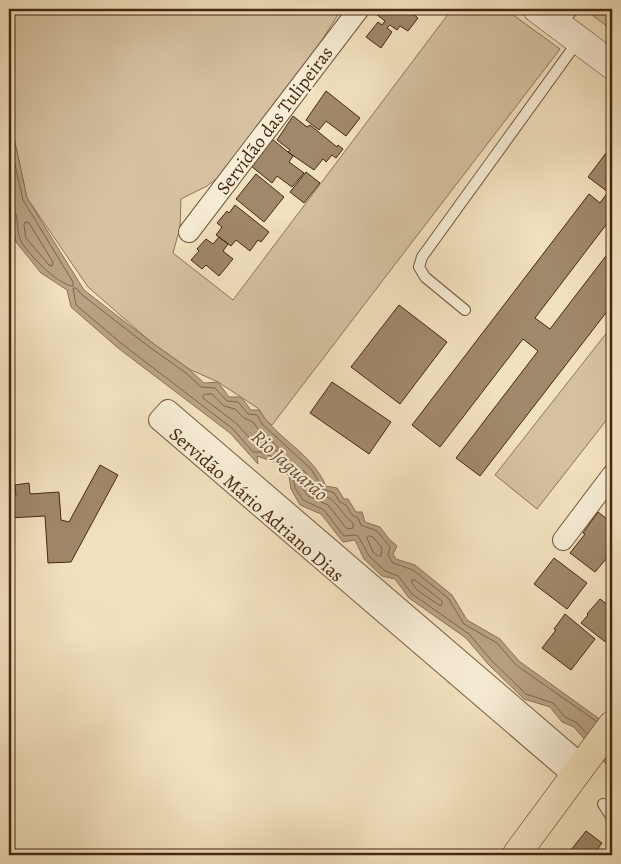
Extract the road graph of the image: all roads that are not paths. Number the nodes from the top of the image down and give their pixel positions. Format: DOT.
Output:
graph roads {
  1 [pos="359,9"];
  2 [pos="553,14"];
  3 [pos="579,40"];
  4 [pos="612,64"];
  5 [pos="189,232"];
  6 [pos="465,310"];
  7 [pos="163,415"];
  8 [pos="612,476"];
  9 [pos="563,540"];
  10 [pos="612,725"];
  11 [pos="581,766"];
  12 [pos="603,804"];
  13 [pos="612,818"];
  14 [pos="516,855"];
  1 -- 5 [label="street, Servidão das Tulipeiras"];
  2 -- 3 [label="main road"];
  3 -- 4 [label="main road"];
  3 -- 6 [label="lane"];
  7 -- 11 [label="street, Servidão Mário Adriano Dias"];
  8 -- 9 [label="street"];
  10 -- 11 [label="main road"];
  11 -- 14 [label="main road"];
  12 -- 13 [label="lane"];
}
